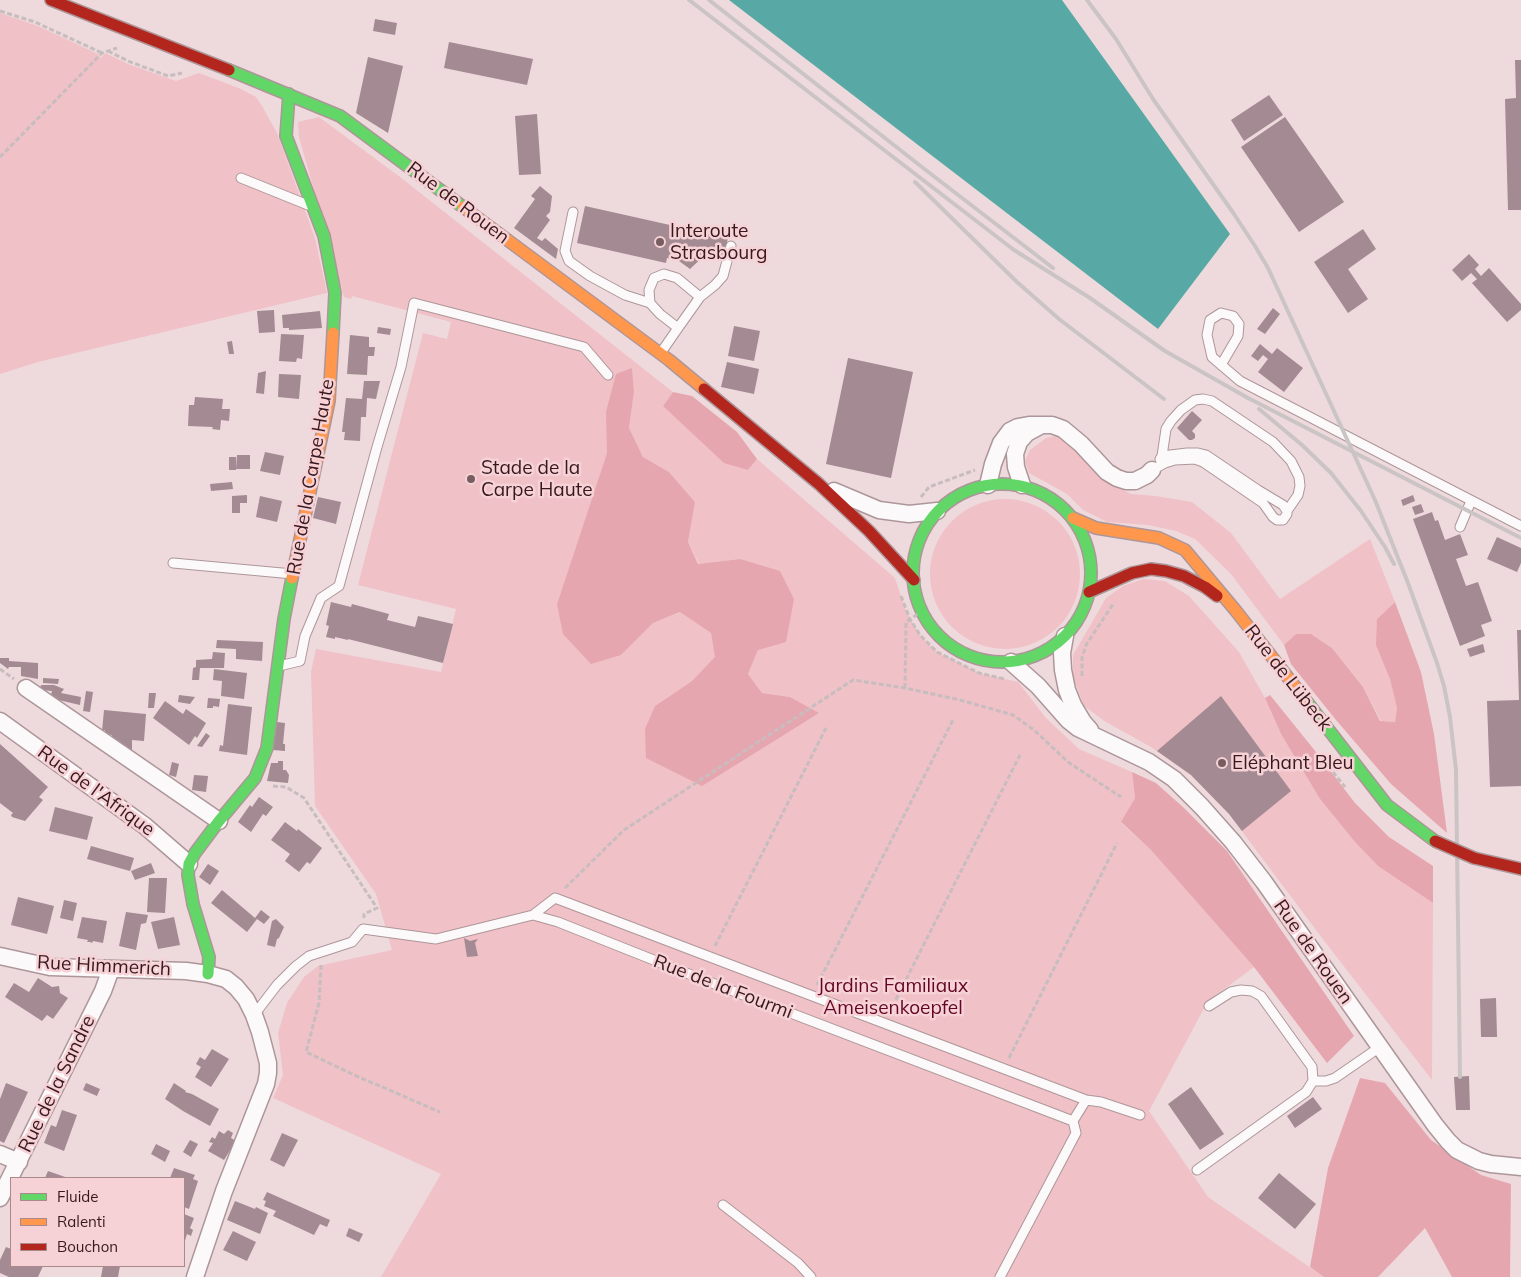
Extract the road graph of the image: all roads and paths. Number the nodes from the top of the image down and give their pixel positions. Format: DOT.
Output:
graph roads {
  1 [pos="51,0"];
  2 [pos="0,11"];
  3 [pos="290,94"];
  4 [pos="0,157"];
  5 [pos="241,178"];
  6 [pos="313,207"];
  7 [pos="573,212"];
  8 [pos="731,246"];
  9 [pos="700,297"];
  10 [pos="650,303"];
  11 [pos="678,328"];
  12 [pos="660,354"];
  13 [pos="1221,365"];
  14 [pos="608,375"];
  15 [pos="1042,425"];
  16 [pos="1162,456"];
  17 [pos="992,464"];
  18 [pos="1152,470"];
  19 [pos="819,484"];
  20 [pos="988,485"];
  21 [pos="1022,486"];
  22 [pos="1471,500"];
  23 [pos="1287,510"];
  24 [pos="937,511"];
  25 [pos="909,514"];
  26 [pos="1073,518"];
  27 [pos="1521,526"];
  28 [pos="1460,527"];
  29 [pos="173,562"];
  30 [pos="293,574"];
  31 [pos="914,580"];
  32 [pos="900,592"];
  33 [pos="1089,592"];
  34 [pos="1117,600"];
  35 [pos="922,611"];
  36 [pos="1236,611"];
  37 [pos="910,619"];
  38 [pos="1065,636"];
  39 [pos="1011,662"];
  40 [pos="278,666"];
  41 [pos="1008,680"];
  42 [pos="26,688"];
  43 [pos="905,688"];
  44 [pos="1067,690"];
  45 [pos="954,720"];
  46 [pos="0,721"];
  47 [pos="826,728"];
  48 [pos="1095,736"];
  49 [pos="1020,755"];
  50 [pos="1331,769"];
  51 [pos="249,784"];
  52 [pos="1349,791"];
  53 [pos="1121,797"];
  54 [pos="219,820"];
  55 [pos="1117,843"];
  56 [pos="190,864"];
  57 [pos="1521,869"];
  58 [pos="555,898"];
  59 [pos="533,915"];
  60 [pos="363,929"];
  61 [pos="322,952"];
  62 [pos="0,956"];
  63 [pos="710,957"];
  64 [pos="111,969"];
  65 [pos="208,974"];
  66 [pos="812,995"];
  67 [pos="1209,1006"];
  68 [pos="254,1015"];
  69 [pos="884,1023"];
  70 [pos="1380,1048"];
  71 [pos="1004,1068"];
  72 [pos="1313,1081"];
  73 [pos="1086,1100"];
  74 [pos="440,1112"];
  75 [pos="1140,1114"];
  76 [pos="1073,1121"];
  77 [pos="0,1154"];
  78 [pos="18,1162"];
  79 [pos="1521,1167"];
  80 [pos="1197,1170"];
  81 [pos="10,1177"];
  82 [pos="10,1178"];
  83 [pos="0,1198"];
  84 [pos="723,1205"];
  85 [pos="195,1277"];
  86 [pos="811,1277"];
  87 [pos="1000,1277"];
  1 -- 3 [label="street, Rue de Rouen"];
  2 -- 4 [label="path"];
  3 -- 6 [label="street, Rue de la Carpe Haute"];
  3 -- 12 [label="street, Rue de Rouen"];
  5 -- 6 [label="lane"];
  6 -- 30 [label="street, Rue de la Carpe Haute"];
  7 -- 10 [label="lane"];
  8 -- 9 [label="lane"];
  9 -- 10 [label="lane"];
  9 -- 11 [label="lane"];
  10 -- 11 [label="lane"];
  11 -- 12 [label="lane"];
  12 -- 19 [label="street, Rue de Rouen"];
  13 -- 13 [label="lane"];
  13 -- 22 [label="lane"];
  14 -- 40 [label="lane"];
  15 -- 17 [label="street"];
  15 -- 18 [label="street"];
  15 -- 21 [label="street"];
  16 -- 18 [label="lane"];
  16 -- 23 [label="lane"];
  16 -- 23 [label="lane"];
  17 -- 20 [label="street"];
  17 -- 25 [label="path"];
  18 -- 23 [label="lane"];
  19 -- 25 [label="street, Rue de Rouen"];
  19 -- 31 [label="street, Rue de Rouen"];
  20 -- 21 [label="street"];
  20 -- 24 [label="street"];
  21 -- 26 [label="street"];
  22 -- 27 [label="lane"];
  22 -- 28 [label="lane"];
  24 -- 25 [label="street, Rue de Rouen"];
  24 -- 31 [label="street"];
  26 -- 33 [label="street"];
  26 -- 36 [label="street, Rue de Lübeck"];
  29 -- 30 [label="lane"];
  30 -- 40 [label="street, Rue de la Carpe Haute"];
  31 -- 35 [label="street"];
  32 -- 37 [label="path"];
  33 -- 36 [label="street"];
  33 -- 38 [label="street"];
  34 -- 44 [label="path"];
  35 -- 37 [label="path"];
  35 -- 39 [label="street"];
  36 -- 57 [label="street, Rue de Lübeck, bridge"];
  37 -- 41 [label="path"];
  37 -- 43 [label="path"];
  38 -- 39 [label="street"];
  38 -- 44 [label="street, Rue de Rouen"];
  39 -- 48 [label="street, Rue de Rouen"];
  40 -- 51 [label="street, Rue de la Carpe Haute"];
  42 -- 54 [label="street"];
  43 -- 53 [label="path"];
  43 -- 58 [label="path"];
  44 -- 48 [label="street, Rue de Rouen"];
  45 -- 66 [label="path"];
  46 -- 56 [label="street, Rue de l'Afrique"];
  47 -- 63 [label="path"];
  48 -- 70 [label="street, Rue de Rouen"];
  49 -- 69 [label="path"];
  50 -- 52 [label="path"];
  51 -- 54 [label="street, Rue de la Carpe Haute"];
  51 -- 60 [label="path"];
  54 -- 56 [label="street, Rue de la Carpe Haute"];
  55 -- 71 [label="path"];
  56 -- 65 [label="street"];
  58 -- 59 [label="lane"];
  58 -- 63 [label="lane"];
  59 -- 60 [label="lane, Rue de la Fourmi"];
  59 -- 76 [label="lane, Rue de la Fourmi"];
  60 -- 61 [label="lane"];
  61 -- 68 [label="lane"];
  61 -- 74 [label="path"];
  62 -- 64 [label="street, Rue Himmerich"];
  63 -- 66 [label="lane"];
  64 -- 65 [label="street, Rue Himmerich"];
  64 -- 78 [label="street, Rue de la Sandre"];
  65 -- 68 [label="street"];
  66 -- 69 [label="lane"];
  67 -- 72 [label="lane"];
  68 -- 85 [label="street"];
  69 -- 71 [label="lane"];
  70 -- 72 [label="lane"];
  70 -- 79 [label="street, Rue de Rouen"];
  71 -- 73 [label="lane"];
  72 -- 80 [label="lane"];
  73 -- 75 [label="lane"];
  73 -- 76 [label="lane"];
  76 -- 87 [label="lane"];
  77 -- 78 [label="street"];
  78 -- 81 [label="street, Rue de la Sandre"];
  82 -- 83 [label="street, Rue de la Sandre"];
  84 -- 86 [label="lane"];
}
